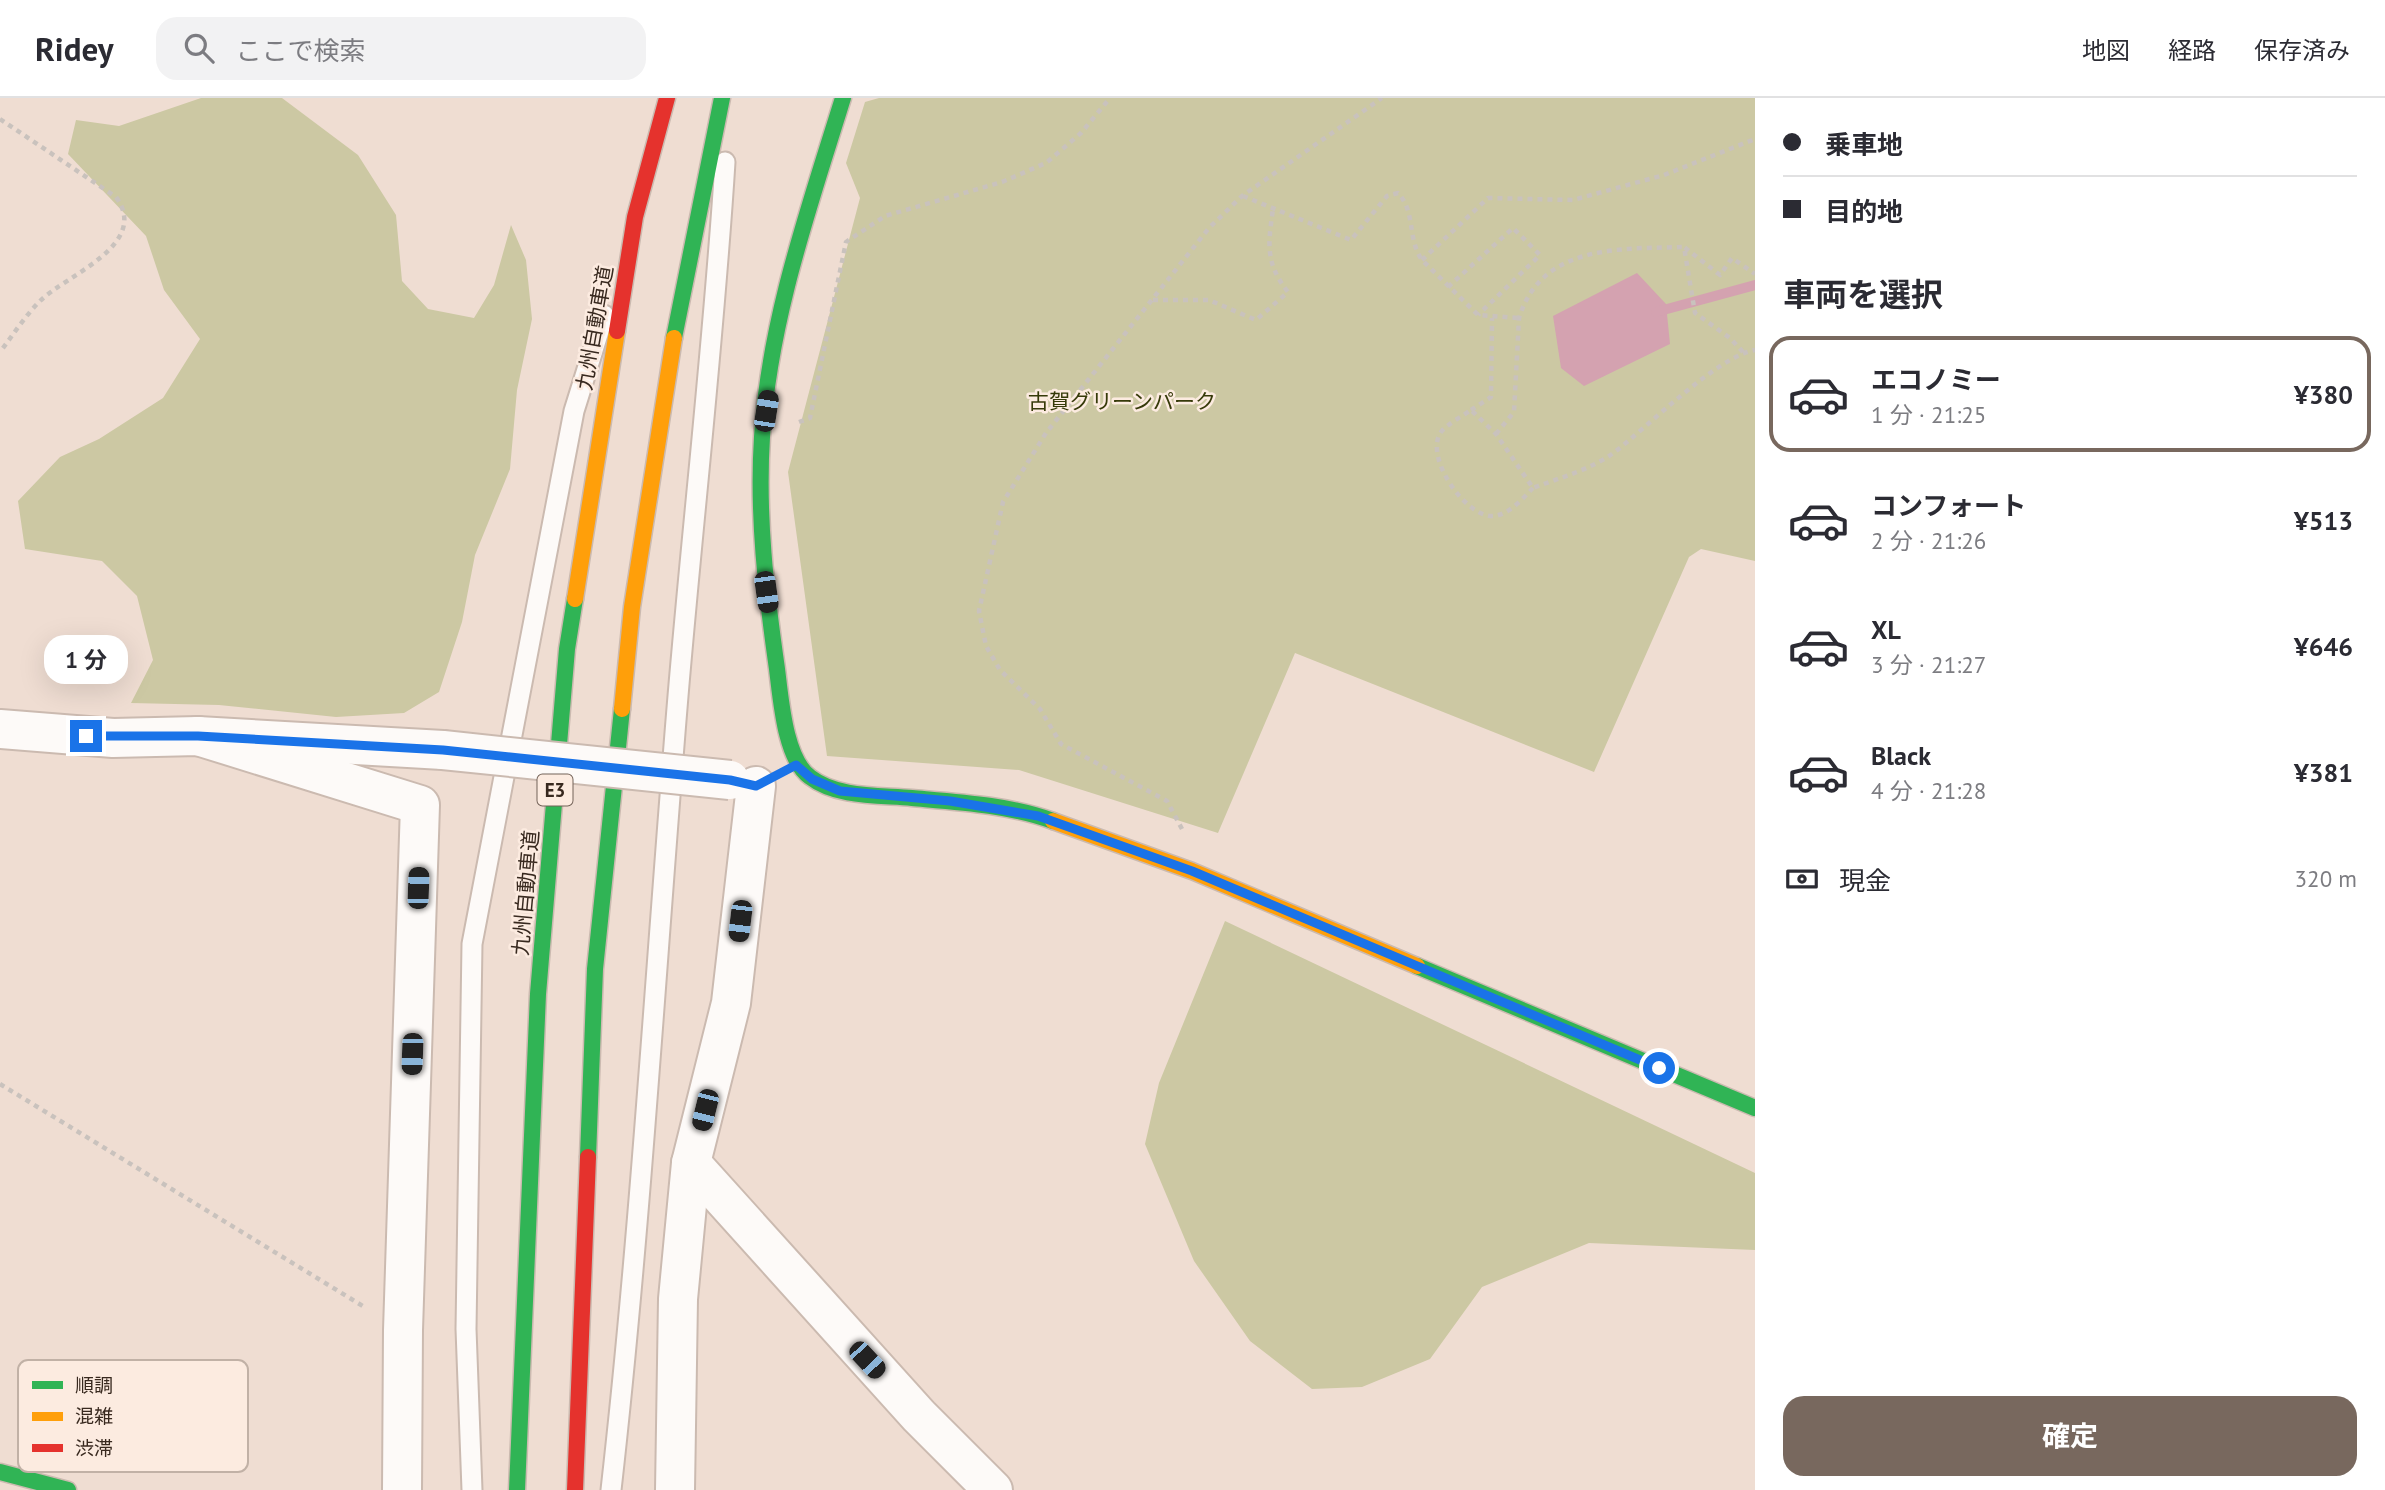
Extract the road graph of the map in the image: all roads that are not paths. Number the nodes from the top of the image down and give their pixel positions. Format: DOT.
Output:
graph roads {
  1 [pos="667,98"];
  2 [pos="722,98"];
  3 [pos="730,98"];
  4 [pos="843,98"];
  5 [pos="635,217"];
  6 [pos="0,729"];
  7 [pos="198,736"];
  8 [pos="796,765"];
  9 [pos="743,783"];
  10 [pos="1755,1108"];
  11 [pos="691,1163"];
  12 [pos="0,1472"];
  13 [pos="68,1490"];
  14 [pos="402,1490"];
  15 [pos="472,1490"];
  16 [pos="517,1490"];
  17 [pos="575,1490"];
  18 [pos="611,1490"];
  19 [pos="674,1490"];
  20 [pos="993,1490"];
  1 -- 5 [label="main road, 九州自動車道 / E3"];
  2 -- 17 [label="main road"];
  3 -- 18 [label="lane"];
  4 -- 8 [label="main road"];
  5 -- 15 [label="lane"];
  5 -- 16 [label="main road, 九州自動車道 / E3"];
  6 -- 7 [label="street"];
  7 -- 9 [label="street, bridge"];
  7 -- 14 [label="street"];
  8 -- 9 [label="street"];
  8 -- 10 [label="main road"];
  9 -- 11 [label="street"];
  11 -- 19 [label="street"];
  11 -- 20 [label="street"];
  12 -- 13 [label="main road"];
}
